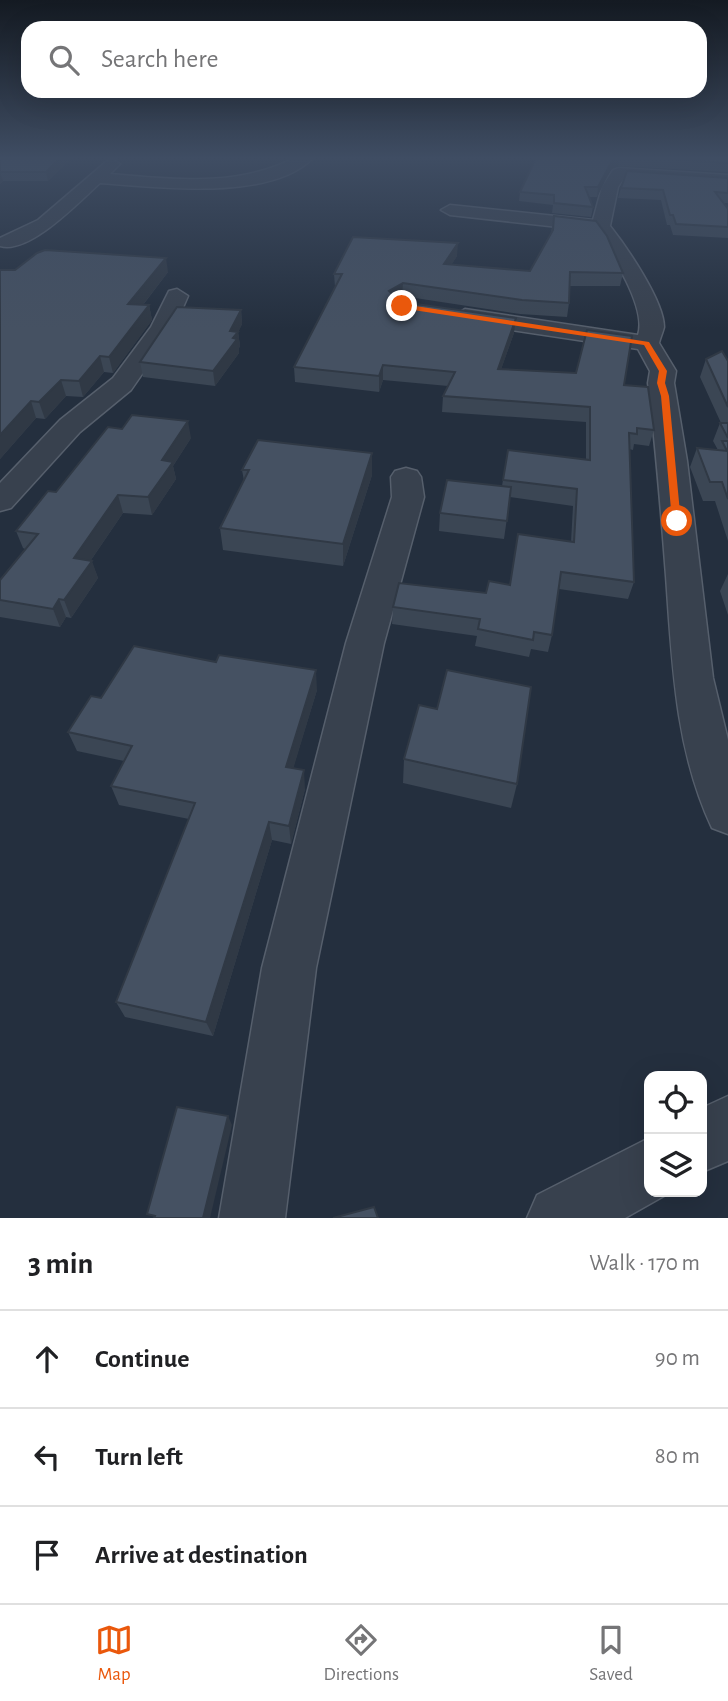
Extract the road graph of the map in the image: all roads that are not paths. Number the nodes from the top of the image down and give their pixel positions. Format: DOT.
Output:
graph roads {
  1 [pos="54,215"];
  2 [pos="496,215"];
  3 [pos="604,215"];
  4 [pos="601,226"];
  5 [pos="2,240"];
  6 [pos="177,296"];
  7 [pos="440,312"];
  8 [pos="647,343"];
  9 [pos="407,477"];
  10 [pos="0,501"];
  11 [pos="728,813"];
  12 [pos="728,1127"];
  13 [pos="707,1138"];
  14 [pos="644,1173"];
  15 [pos="253,1218"];
  16 [pos="560,1218"];
  1 -- 5 [label="street"];
  2 -- 4 [label="street"];
  3 -- 4 [label="street"];
  4 -- 8 [label="street"];
  6 -- 10 [label="street"];
  7 -- 8 [label="street"];
  8 -- 11 [label="street"];
  9 -- 15 [label="street"];
  12 -- 13 [label="street"];
  14 -- 16 [label="street"];
}
